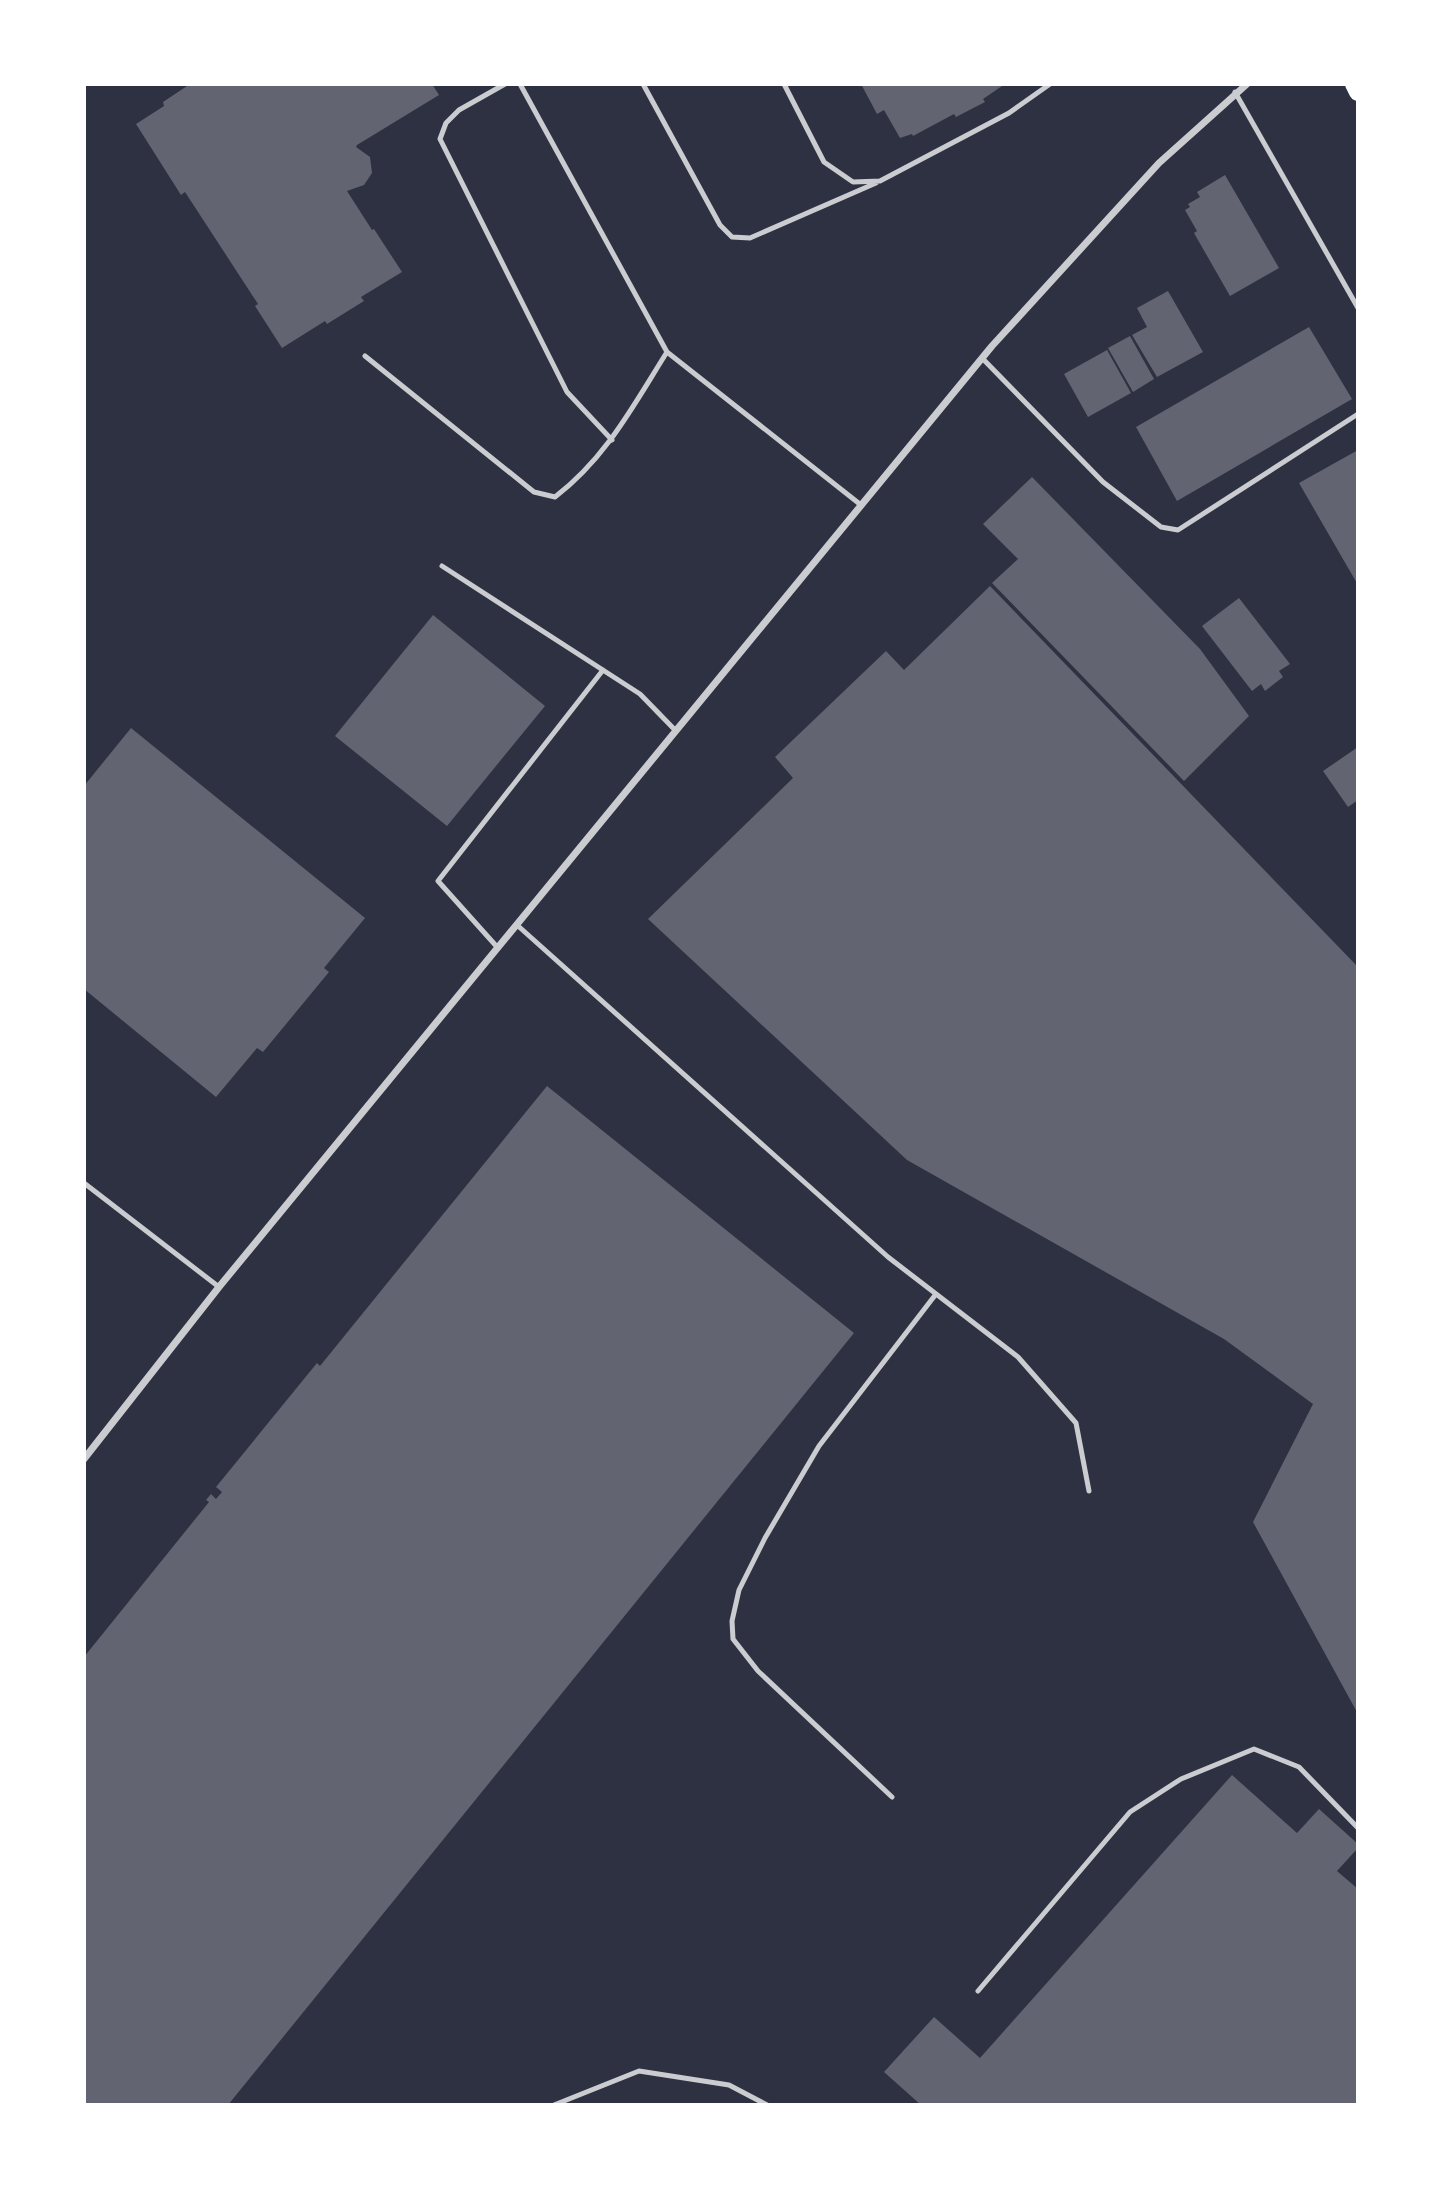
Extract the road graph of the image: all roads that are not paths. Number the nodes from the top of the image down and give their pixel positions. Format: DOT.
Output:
graph roads {
  1 [pos="505,84"];
  2 [pos="520,84"];
  3 [pos="643,84"];
  4 [pos="784,84"];
  5 [pos="1050,84"];
  6 [pos="1247,84"];
  7 [pos="1354,84"];
  8 [pos="1235,92"];
  9 [pos="1358,92"];
  10 [pos="880,181"];
  11 [pos="1358,308"];
  12 [pos="667,352"];
  13 [pos="365,356"];
  14 [pos="982,358"];
  15 [pos="1358,414"];
  16 [pos="612,440"];
  17 [pos="861,505"];
  18 [pos="442,566"];
  19 [pos="603,670"];
  20 [pos="676,731"];
  21 [pos="517,925"];
  22 [pos="498,948"];
  23 [pos="84,1183"];
  24 [pos="219,1287"];
  25 [pos="936,1294"];
  26 [pos="84,1459"];
  27 [pos="1089,1491"];
  28 [pos="892,1797"];
  29 [pos="1358,1828"];
  30 [pos="978,1991"];
  31 [pos="554,2105"];
  32 [pos="767,2105"];
  1 -- 16 [label="lane"];
  2 -- 12 [label="lane"];
  3 -- 10 [label="lane"];
  4 -- 10 [label="lane"];
  5 -- 10 [label="lane"];
  6 -- 8 [label="street"];
  7 -- 9 [label="main road"];
  8 -- 11 [label="lane"];
  8 -- 14 [label="street"];
  12 -- 16 [label="lane"];
  12 -- 17 [label="lane"];
  13 -- 16 [label="lane"];
  14 -- 15 [label="lane"];
  14 -- 17 [label="street"];
  17 -- 20 [label="street"];
  18 -- 19 [label="lane"];
  19 -- 20 [label="lane"];
  19 -- 22 [label="lane"];
  20 -- 21 [label="street"];
  21 -- 22 [label="street"];
  21 -- 25 [label="lane"];
  22 -- 24 [label="street"];
  23 -- 24 [label="lane"];
  24 -- 26 [label="street"];
  25 -- 27 [label="lane"];
  25 -- 28 [label="lane"];
  29 -- 30 [label="lane"];
  31 -- 32 [label="lane"];
}
